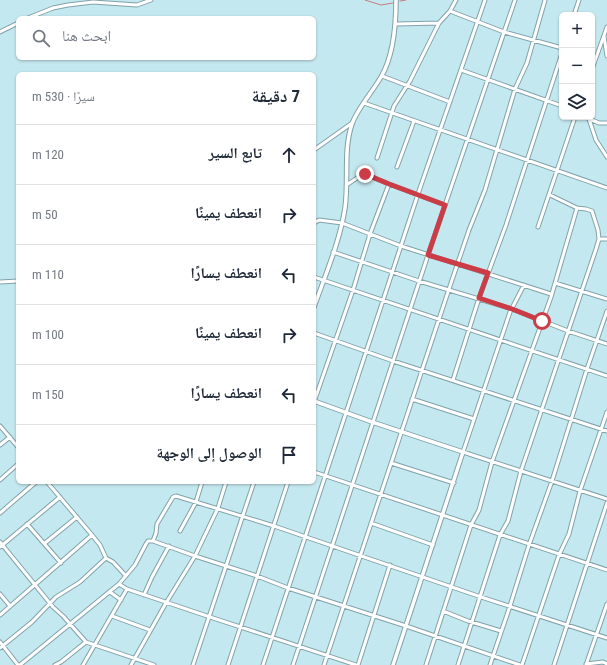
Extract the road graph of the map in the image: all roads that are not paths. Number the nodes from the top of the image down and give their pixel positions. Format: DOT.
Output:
graph roads {
  1 [pos="151,0"];
  2 [pos="396,0"];
  3 [pos="451,0"];
  4 [pos="456,0"];
  5 [pos="485,0"];
  6 [pos="515,0"];
  7 [pos="546,0"];
  8 [pos="578,0"];
  9 [pos="453,4"];
  10 [pos="450,11"];
  11 [pos="575,12"];
  12 [pos="33,16"];
  13 [pos="478,22"];
  14 [pos="439,23"];
  15 [pos="16,24"];
  16 [pos="396,24"];
  17 [pos="607,27"];
  18 [pos="0,32"];
  19 [pos="504,32"];
  20 [pos="604,35"];
  21 [pos="534,40"];
  22 [pos="559,47"];
  23 [pos="607,56"];
  24 [pos="595,60"];
  25 [pos="559,62"];
  26 [pos="461,70"];
  27 [pos="382,76"];
  28 [pos="487,80"];
  29 [pos="407,86"];
  30 [pos="515,89"];
  31 [pos="546,100"];
  32 [pos="450,102"];
  33 [pos="364,103"];
  34 [pos="559,105"];
  35 [pos="392,113"];
  36 [pos="414,120"];
  37 [pos="574,120"];
  38 [pos="588,120"];
  39 [pos="593,120"];
  40 [pos="352,122"];
  41 [pos="607,123"];
  42 [pos="441,129"];
  43 [pos="468,139"];
  44 [pos="316,149"];
  45 [pos="498,149"];
  46 [pos="607,157"];
  47 [pos="377,158"];
  48 [pos="527,159"];
  49 [pos="397,168"];
  50 [pos="557,170"];
  51 [pos="348,184"];
  52 [pos="389,184"];
  53 [pos="607,188"];
  54 [pos="418,194"];
  55 [pos="550,194"];
  56 [pos="445,205"];
  57 [pos="577,208"];
  58 [pos="316,222"];
  59 [pos="342,223"];
  60 [pos="538,227"];
  61 [pos="370,234"];
  62 [pos="607,238"];
  63 [pos="599,239"];
  64 [pos="401,246"];
  65 [pos="333,252"];
  66 [pos="428,255"];
  67 [pos="362,261"];
  68 [pos="458,264"];
  69 [pos="393,272"];
  70 [pos="488,273"];
  71 [pos="316,278"];
  72 [pos="323,280"];
  73 [pos="420,281"];
  74 [pos="0,282"];
  75 [pos="16,282"];
  76 [pos="555,283"];
  77 [pos="524,285"];
  78 [pos="449,289"];
  79 [pos="353,290"];
  80 [pos="582,292"];
  81 [pos="551,294"];
  82 [pos="479,298"];
  83 [pos="607,299"];
  84 [pos="383,300"];
  85 [pos="316,301"];
  86 [pos="512,309"];
  87 [pos="410,310"];
  88 [pos="607,311"];
  89 [pos="439,319"];
  90 [pos="542,321"];
  91 [pos="469,329"];
  92 [pos="568,331"];
  93 [pos="316,334"];
  94 [pos="501,340"];
  95 [pos="596,340"];
  96 [pos="335,341"];
  97 [pos="607,344"];
  98 [pos="531,350"];
  99 [pos="366,351"];
  100 [pos="558,360"];
  101 [pos="393,361"];
  102 [pos="422,369"];
  103 [pos="587,369"];
  104 [pos="607,376"];
  105 [pos="454,380"];
  106 [pos="484,390"];
  107 [pos="316,395"];
  108 [pos="412,399"];
  109 [pos="514,400"];
  110 [pos="316,402"];
  111 [pos="542,410"];
  112 [pos="346,412"];
  113 [pos="607,412"];
  114 [pos="474,419"];
  115 [pos="570,419"];
  116 [pos="372,422"];
  117 [pos="0,426"];
  118 [pos="601,428"];
  119 [pos="607,430"];
  120 [pos="402,431"];
  121 [pos="10,437"];
  122 [pos="16,444"];
  123 [pos="0,445"];
  124 [pos="463,452"];
  125 [pos="492,462"];
  126 [pos="391,463"];
  127 [pos="16,466"];
  128 [pos="522,471"];
  129 [pos="316,473"];
  130 [pos="324,476"];
  131 [pos="0,480"];
  132 [pos="552,482"];
  133 [pos="454,483"];
  134 [pos="34,484"];
  135 [pos="49,484"];
  136 [pos="201,484"];
  137 [pos="225,484"];
  138 [pos="253,484"];
  139 [pos="287,484"];
  140 [pos="352,485"];
  141 [pos="580,491"];
  142 [pos="380,494"];
  143 [pos="60,497"];
  144 [pos="607,499"];
  145 [pos="196,502"];
  146 [pos="607,503"];
  147 [pos="218,508"];
  148 [pos="0,513"];
  149 [pos="443,515"];
  150 [pos="77,517"];
  151 [pos="243,517"];
  152 [pos="28,524"];
  153 [pos="371,524"];
  154 [pos="471,525"];
  155 [pos="274,526"];
  156 [pos="180,531"];
  157 [pos="92,535"];
  158 [pos="500,535"];
  159 [pos="305,537"];
  160 [pos="153,541"];
  161 [pos="45,543"];
  162 [pos="529,544"];
  163 [pos="1,545"];
  164 [pos="433,545"];
  165 [pos="169,546"];
  166 [pos="332,547"];
  167 [pos="361,555"];
  168 [pos="559,555"];
  169 [pos="195,556"];
  170 [pos="106,558"];
  171 [pos="61,563"];
  172 [pos="587,564"];
  173 [pos="226,566"];
  174 [pos="390,566"];
  175 [pos="607,570"];
  176 [pos="126,576"];
  177 [pos="257,576"];
  178 [pos="422,576"];
  179 [pos="36,584"];
  180 [pos="119,584"];
  181 [pos="451,586"];
  182 [pos="127,588"];
  183 [pos="288,588"];
  184 [pos="110,592"];
  185 [pos="0,594"];
  186 [pos="144,595"];
  187 [pos="316,597"];
  188 [pos="480,597"];
  189 [pos="121,600"];
  190 [pos="166,602"];
  191 [pos="50,603"];
  192 [pos="607,604"];
  193 [pos="344,605"];
  194 [pos="10,606"];
  195 [pos="510,606"];
  196 [pos="443,611"];
  197 [pos="0,615"];
  198 [pos="112,616"];
  199 [pos="374,616"];
  200 [pos="539,616"];
  201 [pos="210,617"];
  202 [pos="472,622"];
  203 [pos="71,624"];
  204 [pos="567,625"];
  205 [pos="406,626"];
  206 [pos="240,627"];
  207 [pos="150,630"];
  208 [pos="501,631"];
  209 [pos="597,634"];
  210 [pos="436,636"];
  211 [pos="272,637"];
  212 [pos="607,638"];
  213 [pos="0,642"];
  214 [pos="86,642"];
  215 [pos="94,645"];
  216 [pos="1,647"];
  217 [pos="299,647"];
  218 [pos="464,647"];
  219 [pos="328,655"];
  220 [pos="493,656"];
  221 [pos="134,658"];
  222 [pos="607,664"];
  223 [pos="19,665"];
  224 [pos="55,665"];
  225 [pos="83,665"];
  226 [pos="131,665"];
  227 [pos="154,665"];
  228 [pos="193,665"];
  229 [pos="228,665"];
  230 [pos="263,665"];
  231 [pos="293,665"];
  232 [pos="324,665"];
  233 [pos="357,665"];
  234 [pos="393,665"];
  235 [pos="426,665"];
  236 [pos="458,665"];
  237 [pos="490,665"];
  238 [pos="521,665"];
  239 [pos="554,665"];
  240 [pos="586,665"];
  1 -- 12 [label="street"];
  2 -- 16 [label="street"];
  3 -- 9 [label="street"];
  4 -- 9 [label="street"];
  5 -- 13 [label="street"];
  6 -- 19 [label="street"];
  7 -- 21 [label="street"];
  8 -- 11 [label="street"];
  9 -- 10 [label="street"];
  10 -- 13 [label="street"];
  10 -- 14 [label="street"];
  13 -- 19 [label="street"];
  13 -- 26 [label="street"];
  14 -- 16 [label="street"];
  14 -- 29 [label="street"];
  15 -- 18 [label="street"];
  16 -- 27 [label="street"];
  17 -- 20 [label="street"];
  19 -- 21 [label="street"];
  19 -- 28 [label="street"];
  20 -- 23 [label="street"];
  20 -- 24 [label="street"];
  21 -- 22 [label="street"];
  21 -- 30 [label="street"];
  25 -- 31 [label="street"];
  26 -- 28 [label="street"];
  26 -- 32 [label="street"];
  27 -- 29 [label="street"];
  27 -- 33 [label="street"];
  28 -- 30 [label="street"];
  28 -- 43 [label="street"];
  29 -- 32 [label="street"];
  29 -- 35 [label="street"];
  30 -- 31 [label="street"];
  30 -- 45 [label="street"];
  31 -- 34 [label="street"];
  31 -- 48 [label="street"];
  32 -- 42 [label="street"];
  33 -- 35 [label="street"];
  33 -- 40 [label="street"];
  35 -- 36 [label="street"];
  35 -- 47 [label="street"];
  36 -- 42 [label="street"];
  36 -- 49 [label="street"];
  37 -- 50 [label="street"];
  38 -- 46 [label="street"];
  39 -- 41 [label="street"];
  40 -- 44 [label="street"];
  40 -- 51 [label="street"];
  42 -- 43 [label="street"];
  42 -- 54 [label="street"];
  43 -- 45 [label="street"];
  43 -- 56 [label="street"];
  45 -- 48 [label="street"];
  45 -- 68 [label="street"];
  48 -- 50 [label="street"];
  48 -- 70 [label="street"];
  50 -- 53 [label="street"];
  50 -- 55 [label="street"];
  51 -- 52 [label="street"];
  51 -- 59 [label="street"];
  52 -- 54 [label="street"];
  52 -- 61 [label="street"];
  54 -- 56 [label="street"];
  54 -- 64 [label="street"];
  55 -- 57 [label="street"];
  55 -- 60 [label="street"];
  56 -- 66 [label="street"];
  57 -- 63 [label="street"];
  57 -- 76 [label="street"];
  58 -- 59 [label="street"];
  59 -- 61 [label="street"];
  59 -- 65 [label="street"];
  61 -- 64 [label="street"];
  61 -- 67 [label="street"];
  62 -- 63 [label="street"];
  63 -- 80 [label="street"];
  64 -- 66 [label="street"];
  64 -- 69 [label="street"];
  65 -- 67 [label="street"];
  65 -- 72 [label="street"];
  66 -- 68 [label="street"];
  66 -- 73 [label="street"];
  67 -- 69 [label="street"];
  67 -- 79 [label="street"];
  68 -- 70 [label="street"];
  68 -- 78 [label="street"];
  69 -- 73 [label="street"];
  69 -- 84 [label="street"];
  70 -- 77 [label="street"];
  70 -- 82 [label="street"];
  71 -- 72 [label="street"];
  72 -- 79 [label="street"];
  72 -- 85 [label="street"];
  73 -- 78 [label="street"];
  73 -- 87 [label="street"];
  74 -- 75 [label="street"];
  76 -- 80 [label="street"];
  76 -- 81 [label="street"];
  77 -- 81 [label="street"];
  77 -- 86 [label="street"];
  78 -- 82 [label="street"];
  78 -- 89 [label="street"];
  79 -- 84 [label="street"];
  79 -- 96 [label="street"];
  80 -- 83 [label="street"];
  80 -- 92 [label="street"];
  81 -- 90 [label="street"];
  82 -- 86 [label="street"];
  82 -- 91 [label="street"];
  84 -- 87 [label="street"];
  84 -- 99 [label="street"];
  86 -- 90 [label="street"];
  86 -- 94 [label="street"];
  87 -- 89 [label="street"];
  87 -- 101 [label="street"];
  88 -- 95 [label="street"];
  89 -- 91 [label="street"];
  89 -- 102 [label="street"];
  90 -- 92 [label="street"];
  90 -- 98 [label="street"];
  91 -- 94 [label="street"];
  91 -- 105 [label="street"];
  92 -- 95 [label="street"];
  92 -- 100 [label="street"];
  93 -- 96 [label="street"];
  94 -- 98 [label="street"];
  94 -- 106 [label="street"];
  95 -- 97 [label="street"];
  95 -- 103 [label="street"];
  96 -- 99 [label="street"];
  96 -- 107 [label="street"];
  98 -- 100 [label="street"];
  98 -- 109 [label="street"];
  99 -- 101 [label="street"];
  99 -- 112 [label="street"];
  100 -- 103 [label="street"];
  100 -- 111 [label="street"];
  101 -- 102 [label="street"];
  101 -- 116 [label="street"];
  102 -- 105 [label="street"];
  102 -- 108 [label="street"];
  103 -- 104 [label="street"];
  103 -- 115 [label="street"];
  105 -- 106 [label="street"];
  106 -- 109 [label="street"];
  106 -- 114 [label="street"];
  108 -- 114 [label="street"];
  108 -- 120 [label="street"];
  109 -- 111 [label="street"];
  109 -- 125 [label="street"];
  110 -- 112 [label="street"];
  111 -- 115 [label="street"];
  111 -- 128 [label="street"];
  112 -- 116 [label="street"];
  112 -- 130 [label="street"];
  113 -- 118 [label="street"];
  114 -- 124 [label="street"];
  115 -- 118 [label="street"];
  115 -- 132 [label="street"];
  116 -- 120 [label="street"];
  116 -- 140 [label="street"];
  117 -- 121 [label="street"];
  118 -- 119 [label="street"];
  118 -- 141 [label="street"];
  120 -- 124 [label="street"];
  120 -- 126 [label="street"];
  121 -- 122 [label="street"];
  121 -- 123 [label="street"];
  124 -- 125 [label="street"];
  124 -- 133 [label="street"];
  125 -- 128 [label="street"];
  125 -- 154 [label="street"];
  126 -- 133 [label="street"];
  126 -- 142 [label="street"];
  127 -- 131 [label="street"];
  128 -- 132 [label="street"];
  128 -- 158 [label="street"];
  129 -- 130 [label="street"];
  130 -- 140 [label="street"];
  130 -- 159 [label="street"];
  132 -- 141 [label="street"];
  132 -- 162 [label="street"];
  133 -- 149 [label="street"];
  134 -- 148 [label="street"];
  135 -- 143 [label="street"];
  136 -- 145 [label="street"];
  137 -- 147 [label="street"];
  138 -- 151 [label="street"];
  139 -- 155 [label="street"];
  140 -- 142 [label="street"];
  140 -- 166 [label="street"];
  141 -- 144 [label="street"];
  141 -- 168 [label="street"];
  142 -- 149 [label="street"];
  142 -- 153 [label="street"];
  143 -- 150 [label="street"];
  143 -- 152 [label="street"];
  145 -- 147 [label="street"];
  145 -- 156 [label="street"];
  145 -- 160 [label="street"];
  146 -- 172 [label="street"];
  147 -- 151 [label="street"];
  147 -- 169 [label="street"];
  149 -- 154 [label="street"];
  149 -- 164 [label="street"];
  150 -- 157 [label="street"];
  150 -- 161 [label="street"];
  151 -- 155 [label="street"];
  151 -- 173 [label="street"];
  152 -- 161 [label="street"];
  152 -- 163 [label="street"];
  153 -- 164 [label="street"];
  153 -- 167 [label="street"];
  154 -- 158 [label="street"];
  154 -- 181 [label="street"];
  155 -- 159 [label="street"];
  155 -- 177 [label="street"];
  157 -- 170 [label="street"];
  157 -- 171 [label="street"];
  158 -- 162 [label="street"];
  158 -- 188 [label="street"];
  159 -- 166 [label="street"];
  159 -- 183 [label="street"];
  160 -- 165 [label="street"];
  160 -- 176 [label="street"];
  161 -- 171 [label="street"];
  162 -- 168 [label="street"];
  162 -- 195 [label="street"];
  163 -- 179 [label="street"];
  164 -- 178 [label="street"];
  165 -- 169 [label="street"];
  165 -- 186 [label="street"];
  166 -- 167 [label="street"];
  166 -- 187 [label="street"];
  167 -- 174 [label="street"];
  167 -- 193 [label="street"];
  168 -- 172 [label="street"];
  168 -- 200 [label="street"];
  169 -- 173 [label="street"];
  169 -- 190 [label="street"];
  170 -- 176 [label="street"];
  170 -- 191 [label="street"];
  171 -- 179 [label="street"];
  172 -- 175 [label="street"];
  172 -- 204 [label="street"];
  173 -- 177 [label="street"];
  173 -- 201 [label="street"];
  174 -- 178 [label="street"];
  174 -- 199 [label="street"];
  176 -- 180 [label="street"];
  177 -- 183 [label="street"];
  177 -- 206 [label="street"];
  178 -- 181 [label="street"];
  178 -- 205 [label="street"];
  179 -- 191 [label="street"];
  179 -- 194 [label="street"];
  180 -- 182 [label="street"];
  180 -- 184 [label="street"];
  181 -- 188 [label="street"];
  181 -- 196 [label="street"];
  182 -- 186 [label="street"];
  182 -- 189 [label="street"];
  183 -- 187 [label="street"];
  183 -- 211 [label="street"];
  184 -- 189 [label="street"];
  184 -- 203 [label="street"];
  185 -- 194 [label="street"];
  186 -- 190 [label="street"];
  187 -- 193 [label="street"];
  187 -- 217 [label="street"];
  188 -- 195 [label="street"];
  188 -- 202 [label="street"];
  189 -- 198 [label="street"];
  190 -- 201 [label="street"];
  190 -- 207 [label="street"];
  191 -- 203 [label="street"];
  191 -- 216 [label="street"];
  192 -- 209 [label="street"];
  193 -- 199 [label="street"];
  193 -- 219 [label="street"];
  194 -- 197 [label="street"];
  195 -- 200 [label="street"];
  195 -- 208 [label="street"];
  196 -- 202 [label="street"];
  196 -- 210 [label="street"];
  198 -- 207 [label="street"];
  198 -- 215 [label="street"];
  199 -- 205 [label="street"];
  199 -- 233 [label="street"];
  200 -- 204 [label="street"];
  200 -- 238 [label="street"];
  201 -- 206 [label="street"];
  201 -- 228 [label="street"];
  202 -- 208 [label="street"];
  202 -- 218 [label="street"];
  203 -- 214 [label="street"];
  203 -- 223 [label="street"];
  204 -- 209 [label="street"];
  204 -- 239 [label="street"];
  205 -- 210 [label="street"];
  205 -- 234 [label="street"];
  206 -- 211 [label="street"];
  206 -- 229 [label="street"];
  207 -- 221 [label="street"];
  208 -- 220 [label="street"];
  209 -- 212 [label="street"];
  209 -- 240 [label="street"];
  210 -- 218 [label="street"];
  210 -- 235 [label="street"];
  211 -- 217 [label="street"];
  211 -- 230 [label="street"];
  213 -- 216 [label="street"];
  214 -- 215 [label="street"];
  214 -- 224 [label="street"];
  215 -- 221 [label="street"];
  215 -- 225 [label="street"];
  216 -- 223 [label="street"];
  217 -- 219 [label="street"];
  217 -- 231 [label="street"];
  218 -- 220 [label="street"];
  218 -- 236 [label="street"];
  219 -- 232 [label="street"];
  219 -- 233 [label="street"];
  220 -- 237 [label="street"];
  220 -- 238 [label="street"];
  221 -- 226 [label="street"];
  221 -- 227 [label="street"];
  222 -- 240 [label="street"];
}
